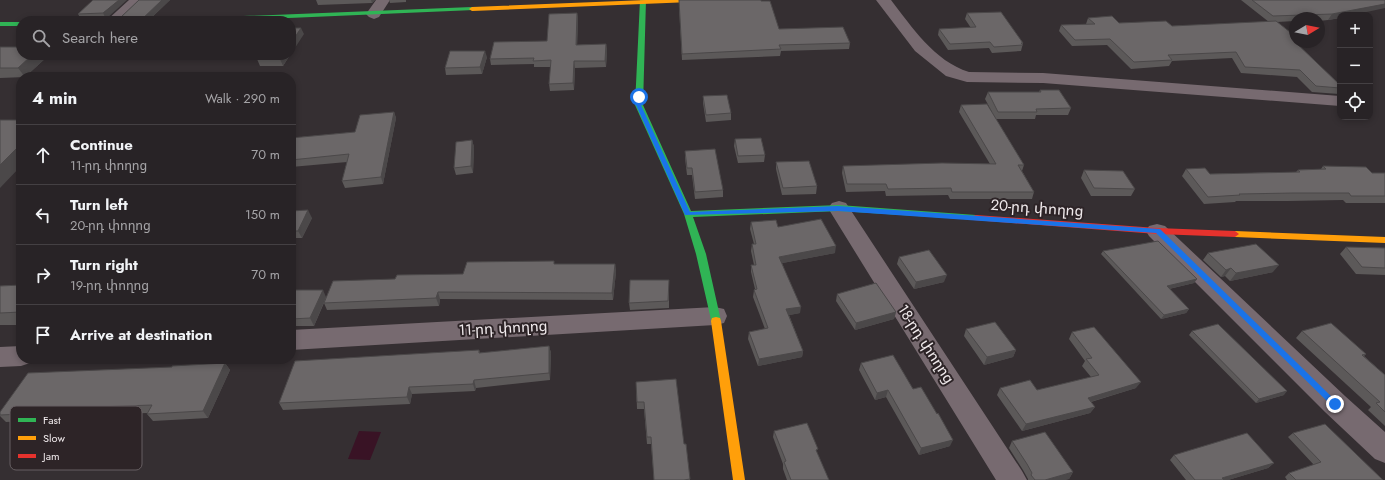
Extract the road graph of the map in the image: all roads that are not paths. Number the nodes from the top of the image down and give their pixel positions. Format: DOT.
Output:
graph roads {
  1 [pos="138,0"];
  2 [pos="383,0"];
  3 [pos="691,0"];
  4 [pos="883,0"];
  5 [pos="643,1"];
  6 [pos="374,14"];
  7 [pos="120,16"];
  8 [pos="296,17"];
  9 [pos="0,24"];
  10 [pos="16,24"];
  11 [pos="1337,101"];
  12 [pos="838,208"];
  13 [pos="688,214"];
  14 [pos="1158,231"];
  15 [pos="1385,240"];
  16 [pos="715,316"];
  17 [pos="296,340"];
  18 [pos="16,356"];
  19 [pos="0,357"];
  20 [pos="1385,450"];
  21 [pos="739,480"];
  22 [pos="1012,480"];
  1 -- 7 [label="street"];
  2 -- 6 [label="street"];
  3 -- 5 [label="street"];
  4 -- 11 [label="street"];
  5 -- 6 [label="street"];
  5 -- 13 [label="street"];
  6 -- 8 [label="street"];
  9 -- 10 [label="street"];
  12 -- 13 [label="street, 20-րդ փողոց"];
  12 -- 14 [label="street, 20-րդ փողոց"];
  12 -- 22 [label="street, 18-րդ փողոց"];
  13 -- 16 [label="street"];
  14 -- 15 [label="street, 20-րդ փողոց"];
  14 -- 20 [label="street"];
  16 -- 17 [label="street, 11-րդ փողոց"];
  16 -- 21 [label="street"];
  18 -- 19 [label="street"];
}
